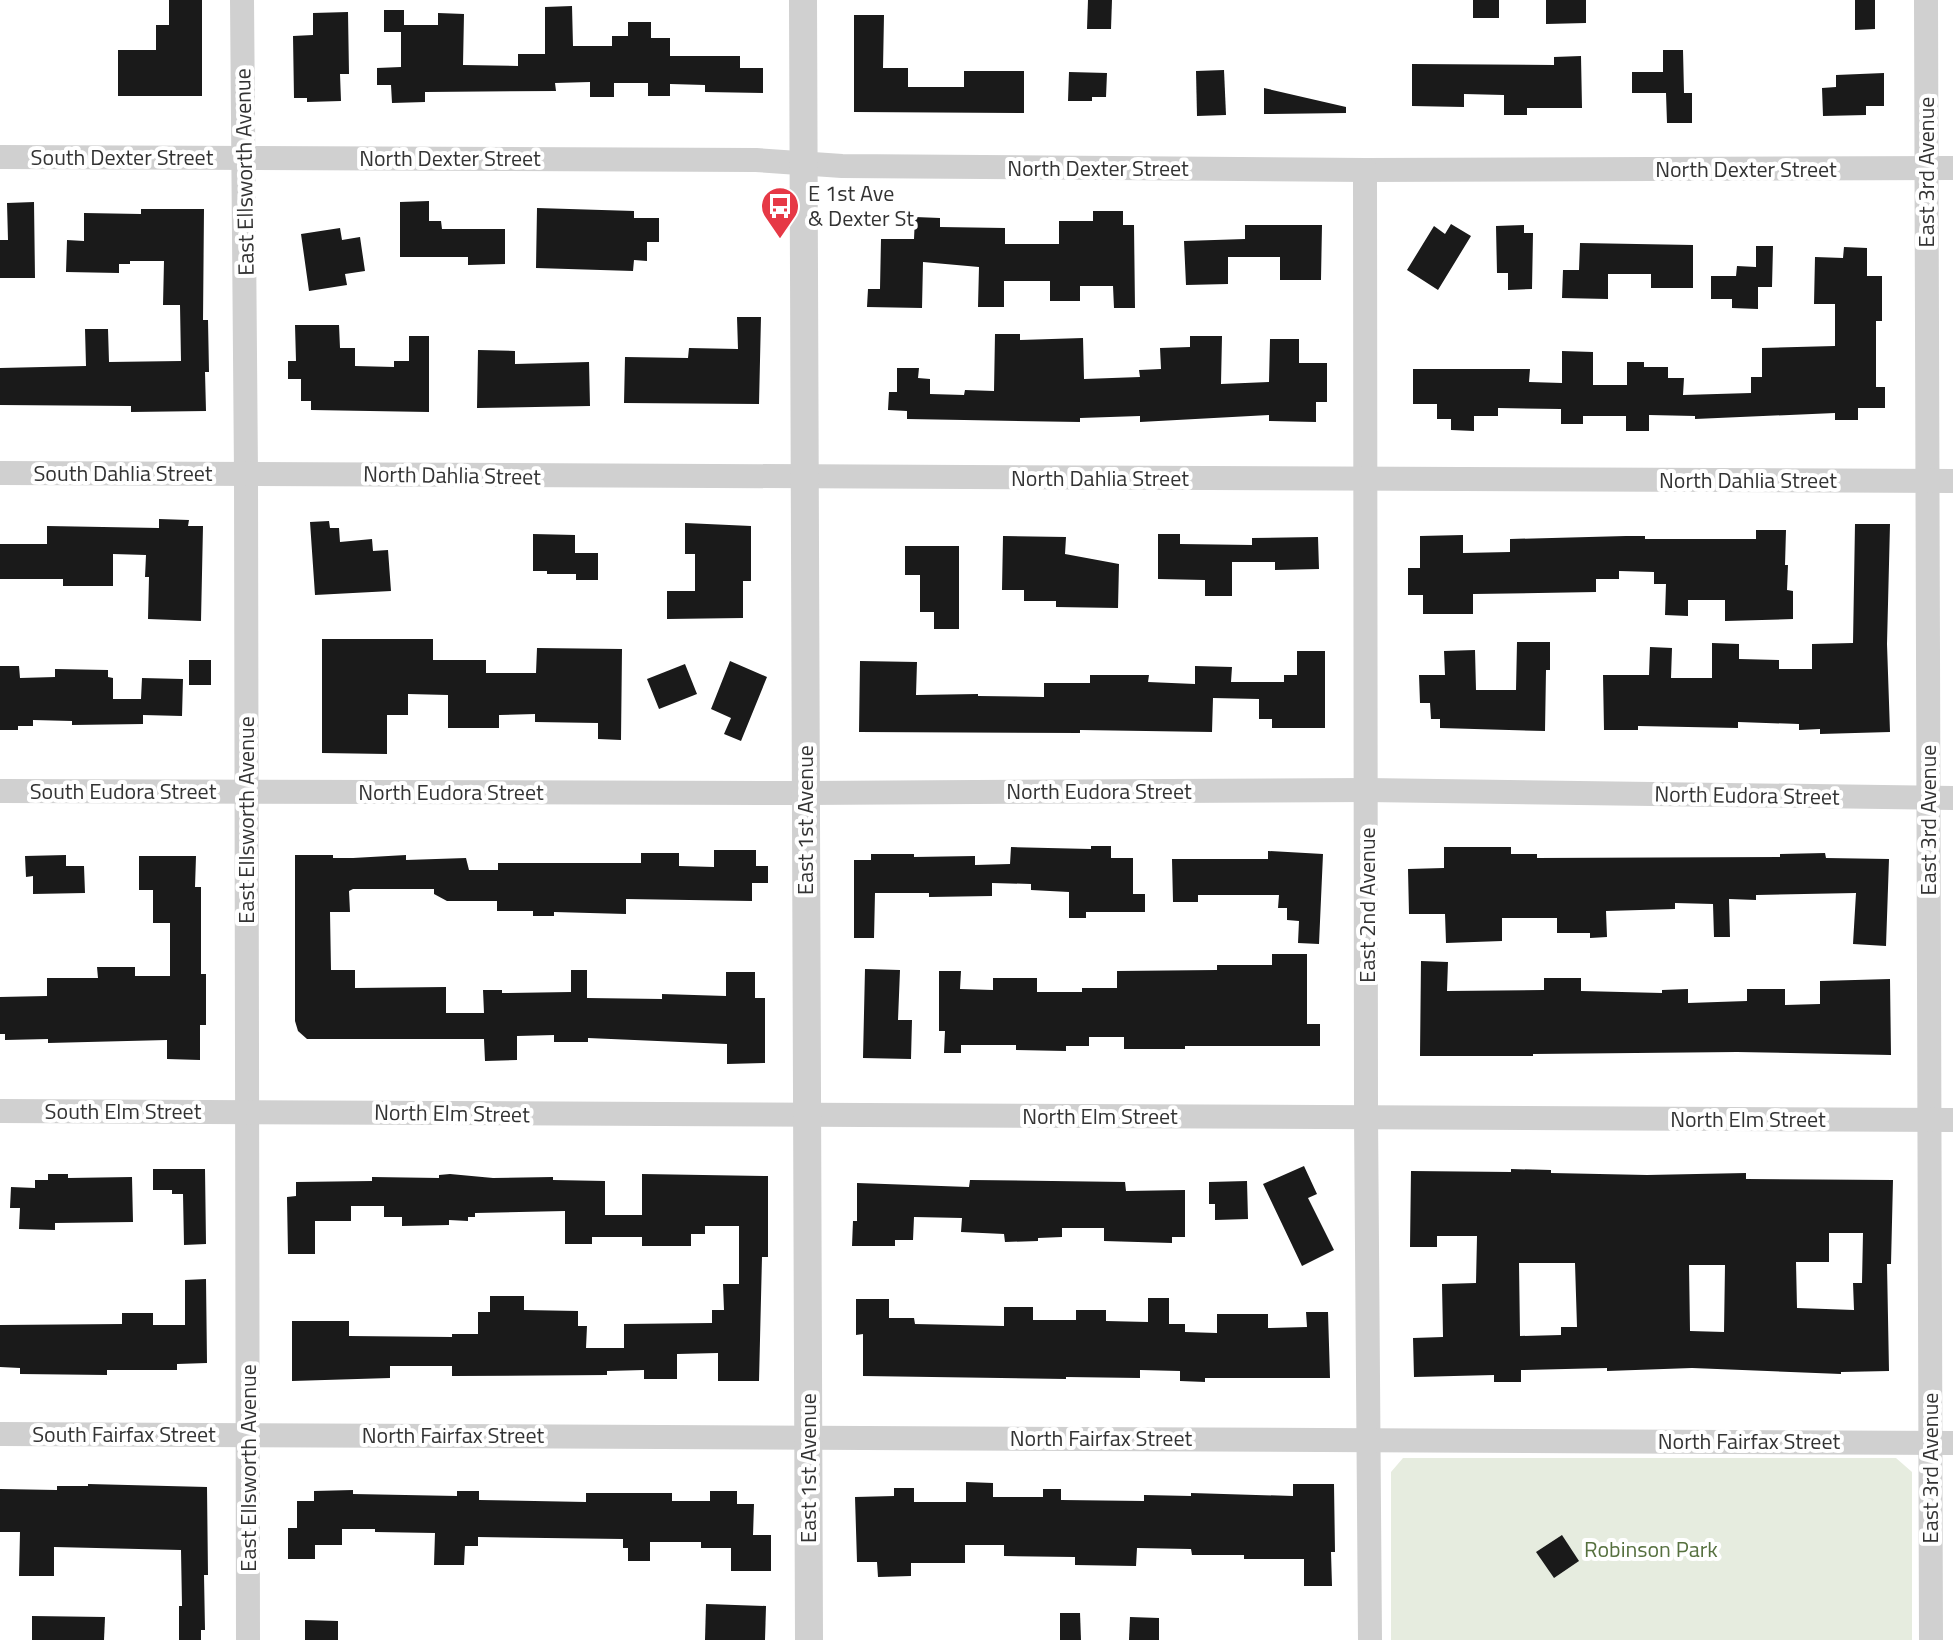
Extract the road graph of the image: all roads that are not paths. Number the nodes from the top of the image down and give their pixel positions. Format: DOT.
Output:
graph roads {
  1 [pos="242,0"];
  2 [pos="803,0"];
  3 [pos="1926,0"];
  4 [pos="244,156"];
  5 [pos="0,157"];
  6 [pos="803,163"];
  7 [pos="1926,168"];
  8 [pos="1953,168"];
  9 [pos="1365,170"];
  10 [pos="0,473"];
  11 [pos="246,473"];
  12 [pos="804,478"];
  13 [pos="1366,478"];
  14 [pos="1927,481"];
  15 [pos="1953,481"];
  16 [pos="1367,790"];
  17 [pos="0,791"];
  18 [pos="246,792"];
  19 [pos="805,793"];
  20 [pos="1941,798"];
  21 [pos="0,1111"];
  22 [pos="247,1111"];
  23 [pos="1366,1116"];
  24 [pos="806,1117"];
  25 [pos="1928,1120"];
  26 [pos="1953,1120"];
  27 [pos="248,1433"];
  28 [pos="0,1434"];
  29 [pos="808,1438"];
  30 [pos="1369,1439"];
  31 [pos="1942,1443"];
  32 [pos="248,1640"];
  33 [pos="809,1640"];
  34 [pos="1370,1640"];
  35 [pos="1931,1640"];
  1 -- 4 [label="street, East Ellsworth Avenue"];
  2 -- 6 [label="street, East 1st Avenue"];
  3 -- 7 [label="street, East 3rd Avenue"];
  4 -- 5 [label="street, South Dexter Street"];
  4 -- 6 [label="street, North Dexter Street"];
  4 -- 11 [label="street, East Ellsworth Avenue"];
  6 -- 9 [label="street, North Dexter Street"];
  6 -- 12 [label="street, East 1st Avenue"];
  7 -- 8 [label="street, North Dexter Street"];
  7 -- 9 [label="street, North Dexter Street"];
  7 -- 14 [label="street, East 3rd Avenue"];
  9 -- 13 [label="street, East 2nd Avenue"];
  10 -- 11 [label="street, South Dahlia Street"];
  11 -- 12 [label="street, North Dahlia Street"];
  11 -- 18 [label="street, East Ellsworth Avenue"];
  12 -- 13 [label="street, North Dahlia Street"];
  12 -- 19 [label="street, East 1st Avenue"];
  13 -- 14 [label="street, North Dahlia Street"];
  13 -- 16 [label="street, East 2nd Avenue"];
  14 -- 15 [label="street, North Dahlia Street"];
  14 -- 20 [label="street, East 3rd Avenue"];
  16 -- 19 [label="street, North Eudora Street"];
  16 -- 20 [label="street, North Eudora Street"];
  16 -- 23 [label="street, East 2nd Avenue"];
  17 -- 18 [label="street, South Eudora Street"];
  18 -- 19 [label="street, North Eudora Street"];
  18 -- 22 [label="street, East Ellsworth Avenue"];
  19 -- 24 [label="street, East 1st Avenue"];
  20 -- 25 [label="street, East 3rd Avenue"];
  21 -- 22 [label="street, South Elm Street"];
  22 -- 24 [label="street, North Elm Street"];
  22 -- 27 [label="street, East Ellsworth Avenue"];
  23 -- 24 [label="street, North Elm Street"];
  23 -- 25 [label="street, North Elm Street"];
  23 -- 30 [label="street, East 2nd Avenue"];
  24 -- 29 [label="street, East 1st Avenue"];
  25 -- 26 [label="street, North Elm Street"];
  25 -- 31 [label="street, East 3rd Avenue"];
  27 -- 28 [label="street, South Fairfax Street"];
  27 -- 29 [label="street, North Fairfax Street"];
  27 -- 32 [label="street, East Ellsworth Avenue"];
  29 -- 30 [label="street, North Fairfax Street"];
  29 -- 33 [label="street, East 1st Avenue"];
  30 -- 31 [label="street, North Fairfax Street"];
  30 -- 34 [label="street, East 2nd Avenue"];
  31 -- 35 [label="street, East 3rd Avenue"];
}
